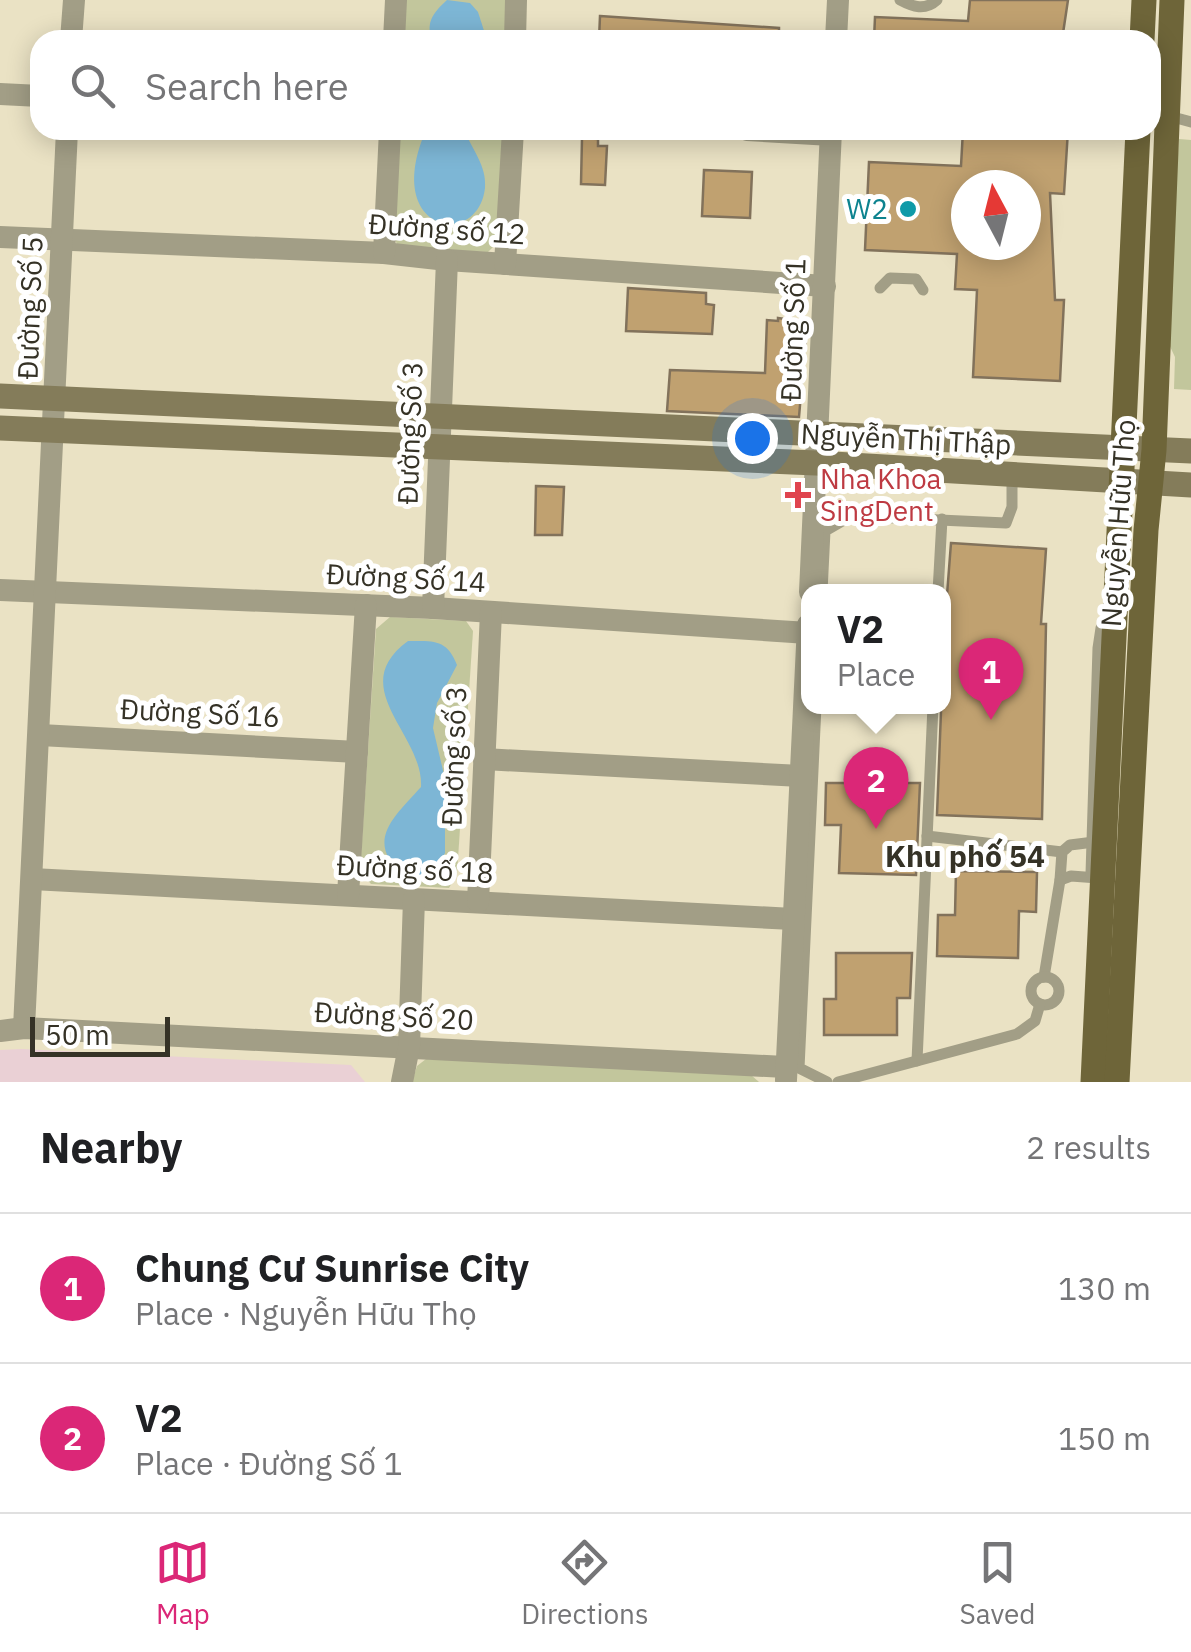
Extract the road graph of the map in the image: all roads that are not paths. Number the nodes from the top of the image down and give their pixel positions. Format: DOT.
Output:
graph roads {
  1 [pos="74,0"];
  2 [pos="396,0"];
  3 [pos="516,0"];
  4 [pos="838,0"];
  5 [pos="900,0"];
  6 [pos="937,0"];
  7 [pos="1144,0"];
  8 [pos="1172,0"];
  9 [pos="72,30"];
  10 [pos="394,30"];
  11 [pos="515,30"];
  12 [pos="836,30"];
  13 [pos="1142,30"];
  14 [pos="0,94"];
  15 [pos="30,96"];
  16 [pos="1180,119"];
  17 [pos="67,140"];
  18 [pos="390,140"];
  19 [pos="512,140"];
  20 [pos="831,140"];
  21 [pos="1137,140"];
  22 [pos="0,237"];
  23 [pos="63,240"];
  24 [pos="384,253"];
  25 [pos="447,260"];
  26 [pos="504,264"];
  27 [pos="825,286"];
  28 [pos="880,288"];
  29 [pos="923,290"];
  30 [pos="0,396"];
  31 [pos="56,399"];
  32 [pos="440,417"];
  33 [pos="0,428"];
  34 [pos="54,431"];
  35 [pos="819,434"];
  36 [pos="1088,447"];
  37 [pos="1122,448"];
  38 [pos="438,449"];
  39 [pos="1154,450"];
  40 [pos="1191,452"];
  41 [pos="816,464"];
  42 [pos="1012,474"];
  43 [pos="1086,478"];
  44 [pos="1120,480"];
  45 [pos="1150,483"];
  46 [pos="1191,485"];
  47 [pos="942,520"];
  48 [pos="810,584"];
  49 [pos="822,584"];
  50 [pos="938,584"];
  51 [pos="0,590"];
  52 [pos="46,592"];
  53 [pos="366,605"];
  54 [pos="433,608"];
  55 [pos="490,612"];
  56 [pos="801,633"];
  57 [pos="804,714"];
  58 [pos="815,714"];
  59 [pos="933,714"];
  60 [pos="40,735"];
  61 [pos="357,752"];
  62 [pos="484,758"];
  63 [pos="801,776"];
  64 [pos="926,836"];
  65 [pos="1097,842"];
  66 [pos="1062,852"];
  67 [pos="32,879"];
  68 [pos="1060,880"];
  69 [pos="1098,882"];
  70 [pos="348,895"];
  71 [pos="414,899"];
  72 [pos="478,902"];
  73 [pos="793,919"];
  74 [pos="1044,977"];
  75 [pos="1040,1004"];
  76 [pos="12,1029"];
  77 [pos="409,1047"];
  78 [pos="1107,1049"];
  79 [pos="791,1056"];
  80 [pos="917,1060"];
  81 [pos="402,1082"];
  82 [pos="827,1082"];
  83 [pos="838,1082"];
  84 [pos="1094,1082"];
  85 [pos="1117,1082"];
  1 -- 9 [label="street"];
  2 -- 10 [label="street"];
  3 -- 11 [label="street"];
  4 -- 12 [label="street"];
  5 -- 6 [label="lane"];
  7 -- 13 [label="main road"];
  8 -- 16 [label="main road, Nguyễn Hữu Thọ"];
  14 -- 15 [label="street"];
  16 -- 39 [label="main road, Nguyễn Hữu Thọ"];
  17 -- 23 [label="street, Đường Số 5"];
  18 -- 24 [label="street"];
  19 -- 26 [label="street"];
  20 -- 27 [label="street, Đường Số 1"];
  21 -- 37 [label="main road, Nguyễn Hữu Thọ"];
  22 -- 23 [label="street"];
  23 -- 24 [label="street, Đường số 12"];
  23 -- 31 [label="street, Đường Số 5"];
  24 -- 25 [label="street, Đường số 12"];
  25 -- 26 [label="street, Đường số 12"];
  25 -- 32 [label="street, Đường Số 3"];
  26 -- 27 [label="street, Đường số 12"];
  27 -- 35 [label="street, Đường Số 1"];
  28 -- 29 [label="lane"];
  30 -- 31 [label="main road"];
  31 -- 32 [label="main road"];
  31 -- 34 [label="street, Đường Số 5"];
  32 -- 35 [label="main road, Nguyễn Thị Thập"];
  32 -- 38 [label="street, Đường Số 3"];
  33 -- 34 [label="main road"];
  34 -- 38 [label="main road, Nguyễn Thị Thập"];
  34 -- 52 [label="street, Đường Số 5"];
  35 -- 36 [label="main road, Nguyễn Thị Thập"];
  35 -- 41 [label="street, Đường Số 1"];
  36 -- 37 [label="main road, Nguyễn Thị Thập"];
  36 -- 43 [label="main road"];
  37 -- 39 [label="main road, Nguyễn Thị Thập"];
  37 -- 44 [label="main road, Nguyễn Hữu Thọ"];
  38 -- 41 [label="main road, Nguyễn Thị Thập"];
  38 -- 54 [label="street, Đường Số 3"];
  39 -- 40 [label="main road, Nguyễn Thị Thập"];
  39 -- 45 [label="main road, Nguyễn Hữu Thọ"];
  41 -- 42 [label="main road, Nguyễn Thị Thập"];
  41 -- 48 [label="street, Đường Số 1"];
  42 -- 43 [label="main road, Nguyễn Thị Thập"];
  42 -- 47 [label="lane"];
  43 -- 44 [label="main road, Nguyễn Thị Thập"];
  44 -- 45 [label="main road, Nguyễn Thị Thập"];
  44 -- 65 [label="main road, Nguyễn Hữu Thọ"];
  45 -- 46 [label="main road, Nguyễn Thị Thập"];
  45 -- 78 [label="main road, Nguyễn Hữu Thọ"];
  47 -- 49 [label="lane"];
  47 -- 50 [label="lane"];
  51 -- 52 [label="street, Đường Số 14"];
  52 -- 53 [label="street, Đường Số 14"];
  52 -- 60 [label="street, Đường Số 5"];
  53 -- 54 [label="street, Đường Số 14"];
  53 -- 61 [label="street"];
  54 -- 55 [label="street, Đường Số 14"];
  55 -- 56 [label="street, Đường Số 14"];
  55 -- 62 [label="street, Đường số 3"];
  57 -- 63 [label="street"];
  58 -- 79 [label="lane"];
  59 -- 64 [label="lane"];
  60 -- 61 [label="street, Đường Số 16"];
  60 -- 67 [label="street, Đường Số 5"];
  61 -- 70 [label="street"];
  62 -- 63 [label="street"];
  62 -- 72 [label="street, Đường số 3"];
  63 -- 73 [label="street"];
  64 -- 66 [label="lane"];
  64 -- 80 [label="lane"];
  65 -- 66 [label="lane"];
  65 -- 69 [label="main road, Nguyễn Hữu Thọ"];
  66 -- 68 [label="lane"];
  67 -- 70 [label="street, Đường số 18"];
  67 -- 76 [label="street, Đường Số 5"];
  68 -- 69 [label="lane"];
  68 -- 74 [label="lane"];
  69 -- 78 [label="main road, Nguyễn Hữu Thọ"];
  70 -- 71 [label="street, Đường số 18"];
  71 -- 72 [label="street, Đường số 18"];
  71 -- 77 [label="street"];
  72 -- 73 [label="street, Đường số 18"];
  73 -- 79 [label="street"];
  74 -- 75 [label="lane"];
  74 -- 75 [label="lane"];
  75 -- 80 [label="lane"];
  76 -- 77 [label="street, Đường Số 20"];
  77 -- 79 [label="street, Đường Số 20"];
  77 -- 81 [label="street"];
  78 -- 84 [label="main road"];
  78 -- 85 [label="main road"];
  79 -- 82 [label="lane"];
  80 -- 83 [label="lane"];
}
